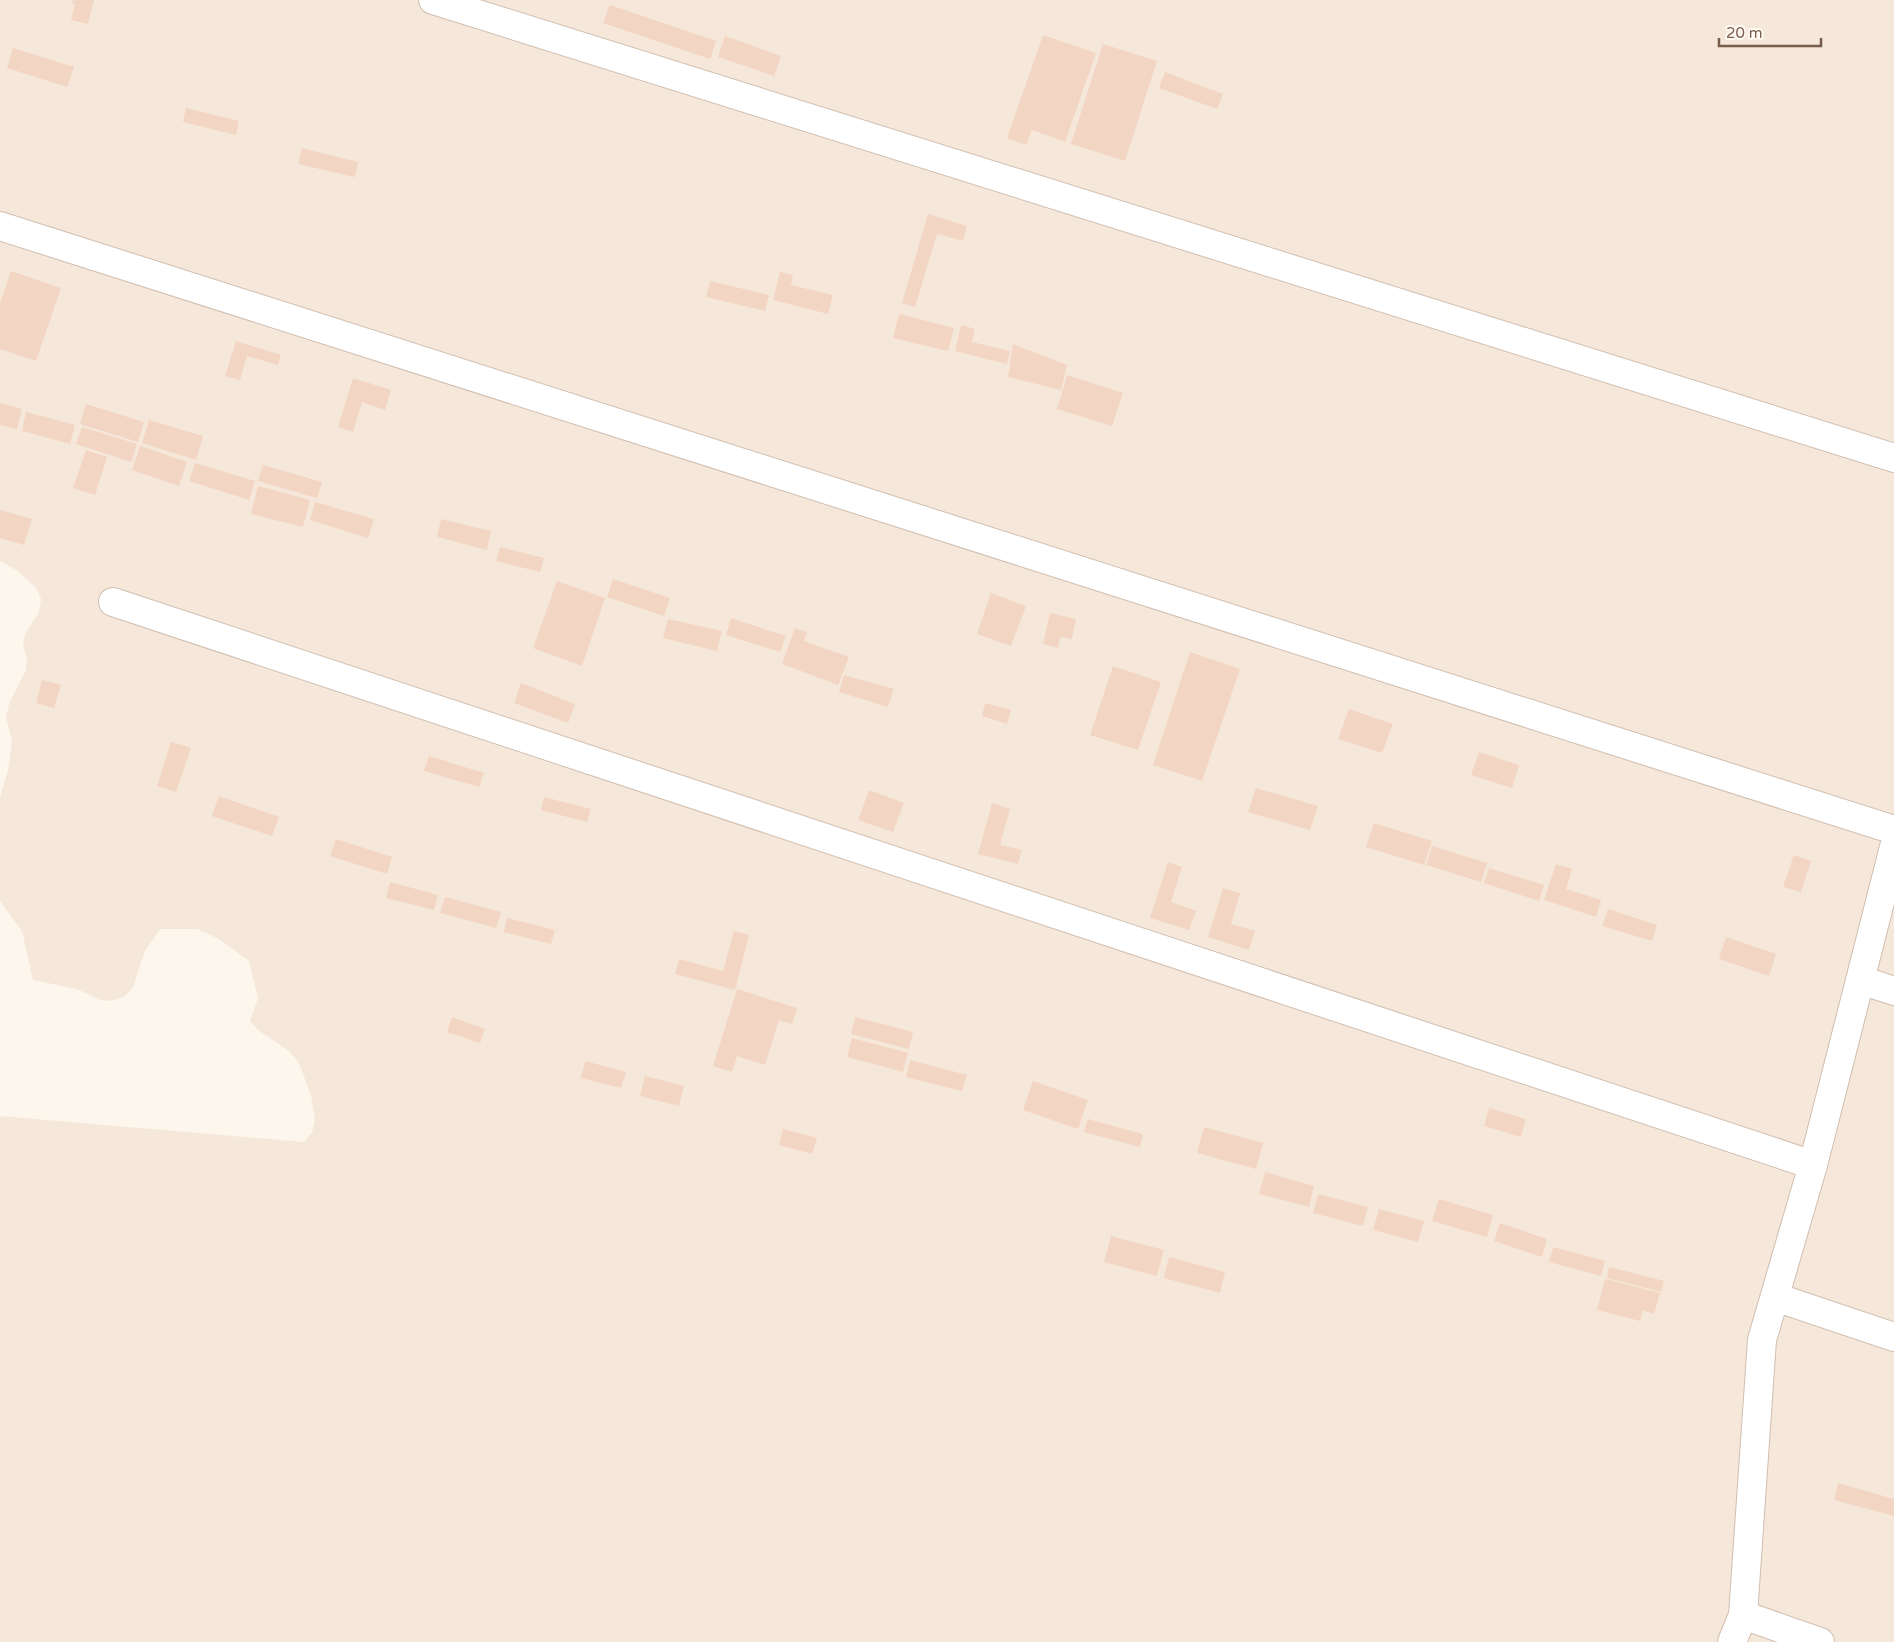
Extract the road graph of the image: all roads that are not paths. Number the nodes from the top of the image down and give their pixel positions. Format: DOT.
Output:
graph roads {
  1 [pos="433,0"];
  2 [pos="0,226"];
  3 [pos="1894,458"];
  4 [pos="112,602"];
  5 [pos="1894,830"];
  6 [pos="1894,847"];
  7 [pos="1861,980"];
  8 [pos="1894,991"];
  9 [pos="1812,1165"];
  10 [pos="1775,1297"];
  11 [pos="1894,1337"];
  12 [pos="1743,1615"];
  13 [pos="1732,1642"];
  14 [pos="1820,1642"];
  1 -- 3 [label="street"];
  2 -- 5 [label="street"];
  4 -- 9 [label="street"];
  6 -- 7 [label="street"];
  7 -- 8 [label="street"];
  7 -- 9 [label="street"];
  9 -- 10 [label="street"];
  10 -- 11 [label="street"];
  10 -- 12 [label="street"];
  12 -- 13 [label="street"];
  12 -- 14 [label="street"];
}
